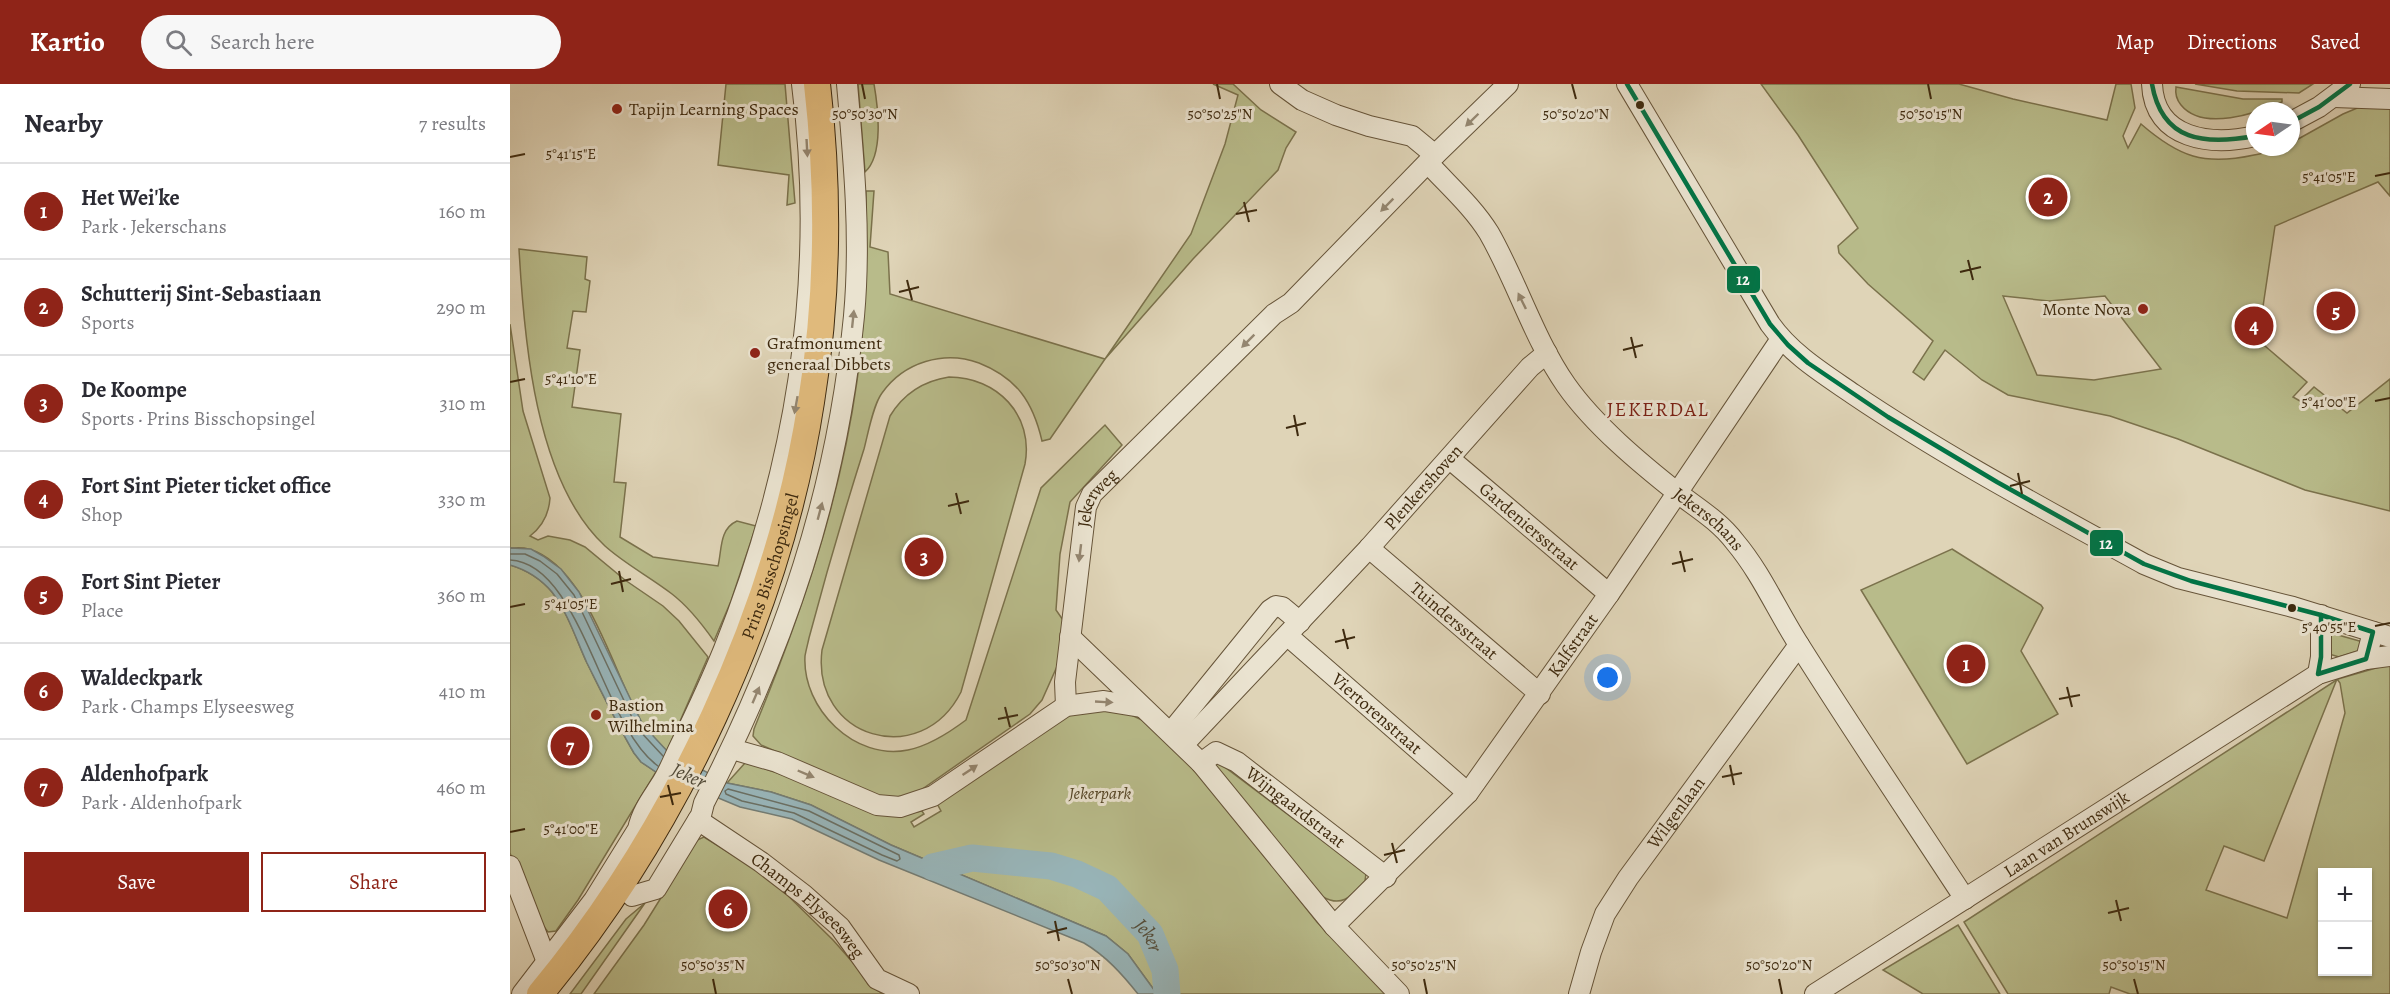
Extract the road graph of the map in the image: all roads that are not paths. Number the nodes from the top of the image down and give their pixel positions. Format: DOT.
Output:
graph roads {
  1 [pos="802,84"];
  2 [pos="817,84"];
  3 [pos="834,84"];
  4 [pos="848,84"];
  5 [pos="1280,84"];
  6 [pos="1508,84"];
  7 [pos="1627,84"];
  8 [pos="2152,84"];
  9 [pos="2350,84"];
  10 [pos="2334,97"];
  11 [pos="2390,99"];
  12 [pos="2300,117"];
  13 [pos="2246,137"];
  14 [pos="1432,159"];
  15 [pos="1781,339"];
  16 [pos="1547,353"];
  17 [pos="1450,459"];
  18 [pos="1677,492"];
  19 [pos="1369,548"];
  20 [pos="1609,594"];
  21 [pos="2321,615"];
  22 [pos="1294,629"];
  23 [pos="2381,634"];
  24 [pos="1070,637"];
  25 [pos="1799,645"];
  26 [pos="2390,656"];
  27 [pos="2366,659"];
  28 [pos="2318,674"];
  29 [pos="1539,694"];
  30 [pos="1066,706"];
  31 [pos="1141,707"];
  32 [pos="1177,738"];
  33 [pos="732,749"];
  34 [pos="699,763"];
  35 [pos="1201,763"];
  36 [pos="1468,793"];
  37 [pos="686,798"];
  38 [pos="510,866"];
  39 [pos="1386,876"];
  40 [pos="1965,899"];
  41 [pos="1334,926"];
  42 [pos="546,958"];
  43 [pos="522,994"];
  44 [pos="540,994"];
  45 [pos="560,994"];
  46 [pos="909,994"];
  47 [pos="1400,994"];
  48 [pos="1579,994"];
  49 [pos="1815,994"];
  1 -- 34 [label="street, Prins Bisschopsingel, one-way"];
  2 -- 34 [label="main road, Prins Bisschopsingel"];
  3 -- 34 [label="main road, Prins Bisschopsingel"];
  33 -- 4 [label="street, Prins Bisschopsingel, one-way"];
  5 -- 14 [label="street, Jekerschans"];
  6 -- 14 [label="street, Jekerweg, one-way"];
  7 -- 15 [label="street"];
  8 -- 13 [label="street"];
  9 -- 10 [label="street"];
  10 -- 11 [label="street"];
  10 -- 12 [label="street"];
  16 -- 14 [label="street, Jekerschans, one-way"];
  14 -- 24 [label="street, Jekerweg, one-way"];
  15 -- 18 [label="street, Kalfstraat"];
  15 -- 21 [label="street"];
  16 -- 17 [label="street, Plenkershoven"];
  16 -- 18 [label="street, Jekerschans"];
  17 -- 19 [label="street, Plenkershoven"];
  17 -- 20 [label="street, Gardeniersstraat"];
  18 -- 20 [label="street, Kalfstraat"];
  18 -- 25 [label="street, Jekerschans"];
  19 -- 22 [label="street, Plenkershoven"];
  19 -- 29 [label="street, Tuindersstraat"];
  20 -- 29 [label="street, Kalfstraat"];
  21 -- 23 [label="street"];
  21 -- 28 [label="street"];
  22 -- 32 [label="street, Plenkershoven"];
  22 -- 32 [label="street"];
  22 -- 36 [label="street, Viertorenstraat"];
  23 -- 27 [label="street"];
  24 -- 30 [label="street, Jekerweg"];
  24 -- 31 [label="street, Wijngaardstraat"];
  25 -- 40 [label="street, Jekerschans"];
  25 -- 48 [label="street, Wilgenlaan"];
  26 -- 27 [label="street, Laan van Brunswijk"];
  27 -- 28 [label="street, Laan van Brunswijk"];
  28 -- 40 [label="street, Laan van Brunswijk"];
  29 -- 36 [label="street, Kalfstraat"];
  30 -- 31 [label="street, one-way"];
  33 -- 30 [label="street, one-way"];
  31 -- 32 [label="street, Wijngaardstraat"];
  32 -- 35 [label="street, Wijngaardstraat"];
  33 -- 34 [label="street, Prins Bisschopsingel"];
  34 -- 37 [label="main road, Prins Bisschopsingel"];
  35 -- 39 [label="street, Wijngaardstraat"];
  35 -- 41 [label="street, Wijngaardstraat"];
  36 -- 39 [label="street, Kalfstraat"];
  37 -- 42 [label="street"];
  37 -- 44 [label="main road, Prins Bisschopsingel"];
  37 -- 45 [label="main road, Prins Bisschopsingel"];
  37 -- 46 [label="street, Champs Elyseesweg"];
  38 -- 42 [label="street"];
  39 -- 41 [label="street, Kalfstraat"];
  40 -- 49 [label="street, Laan van Brunswijk"];
  41 -- 47 [label="street"];
  42 -- 43 [label="street"];
}
